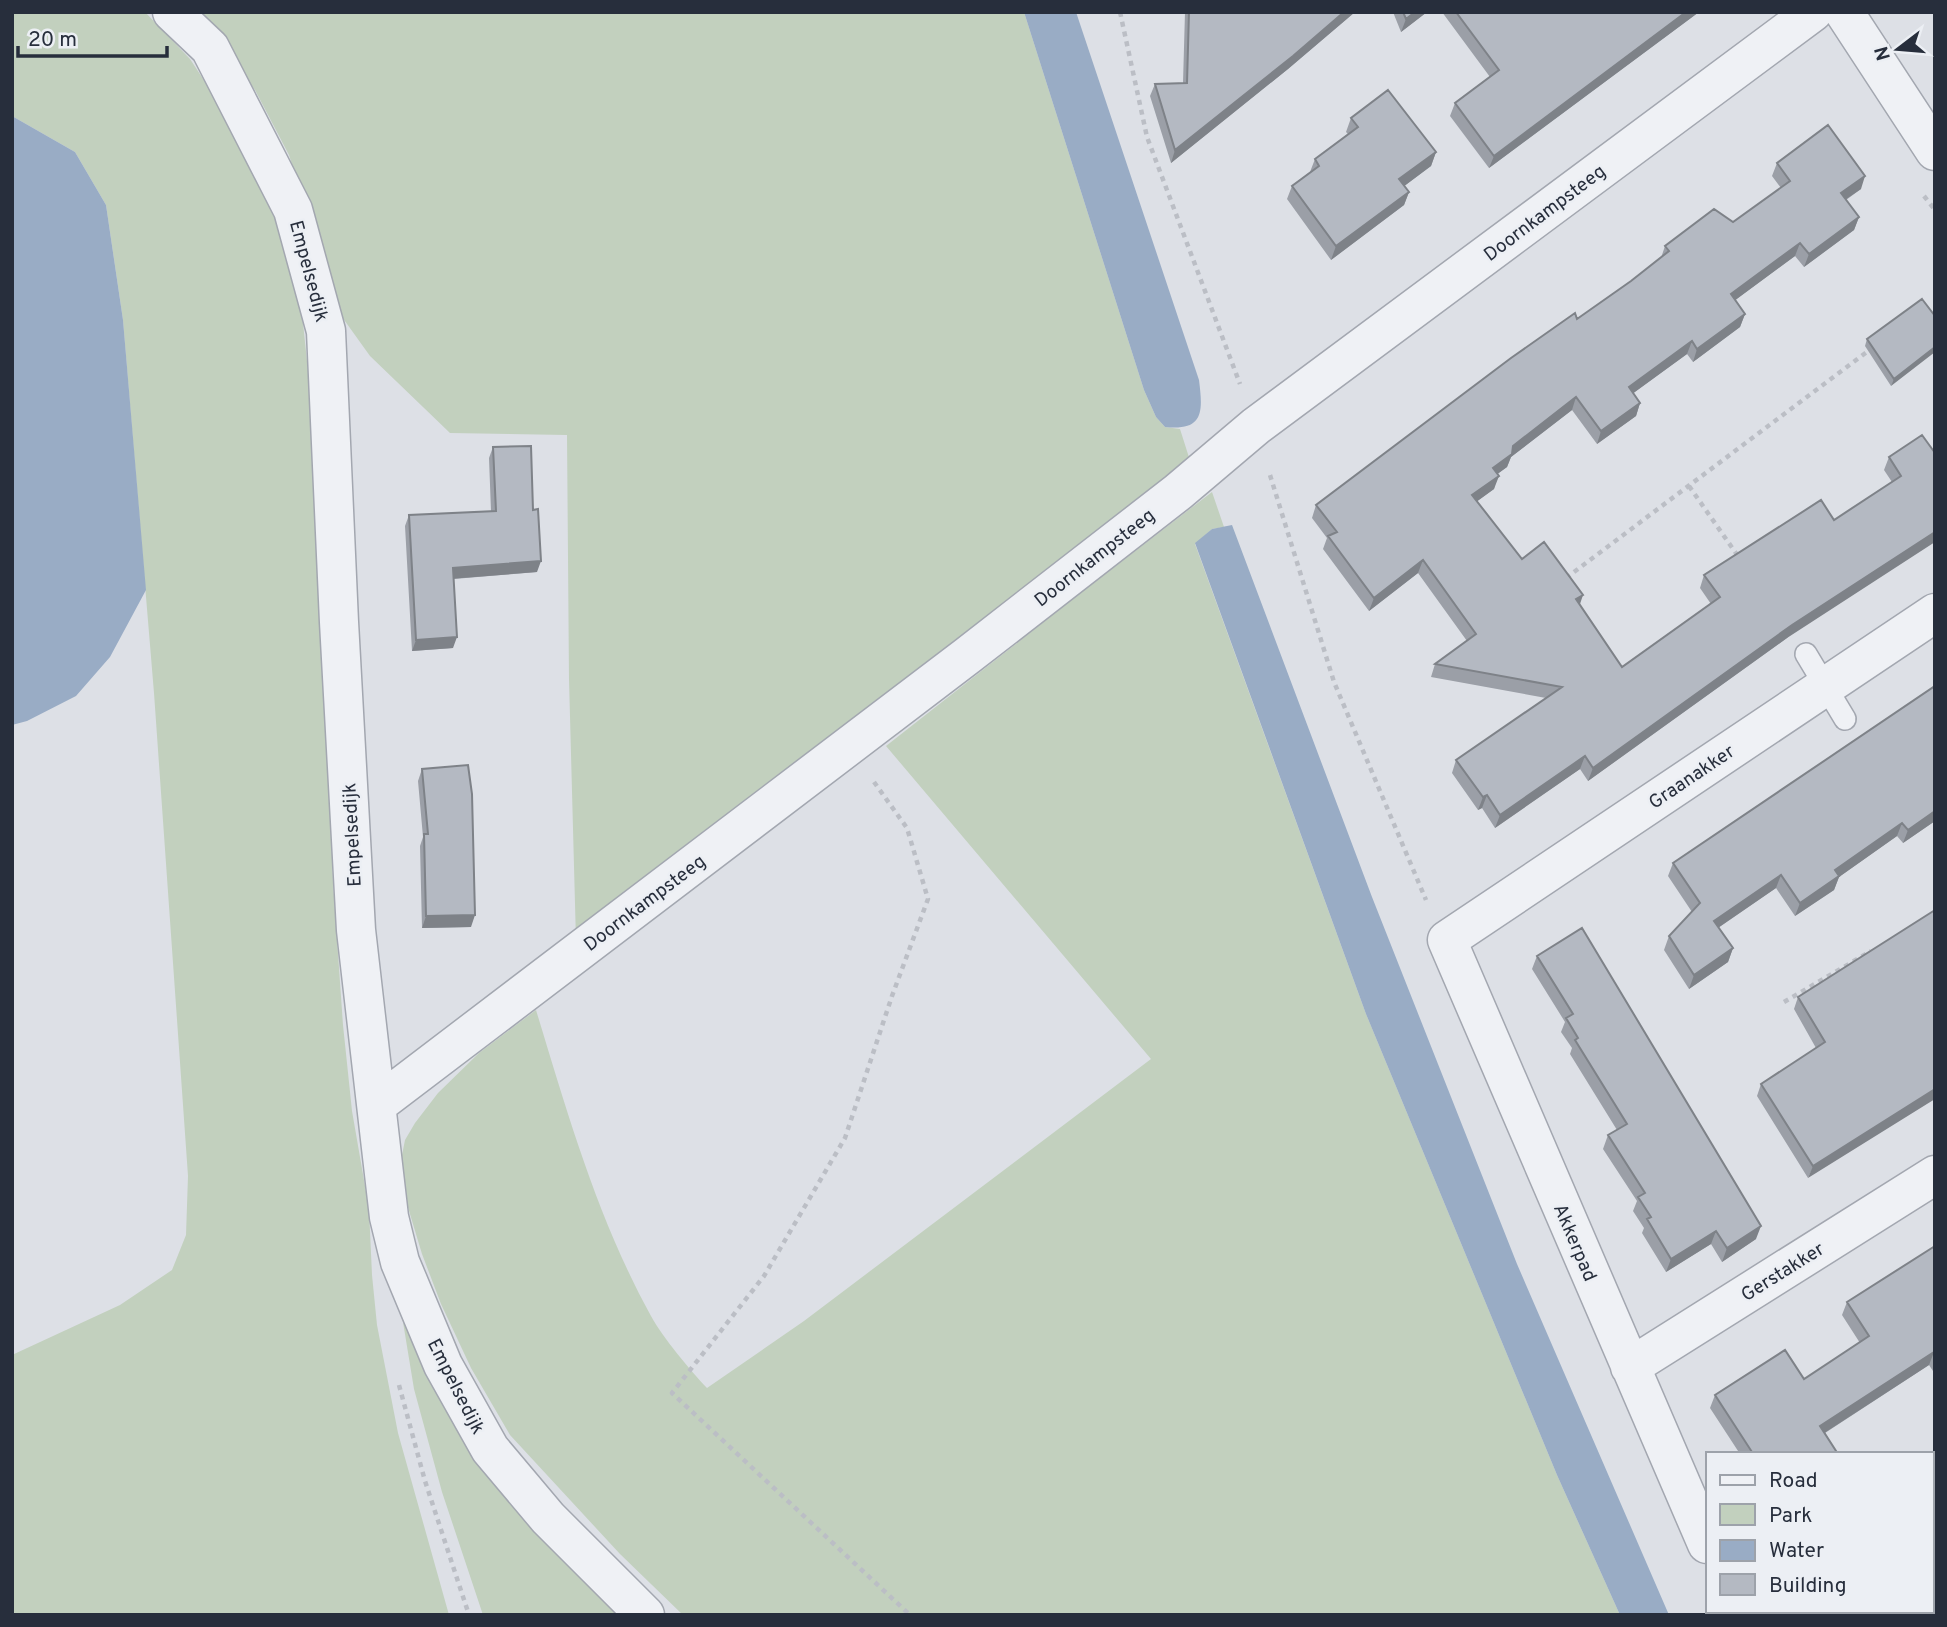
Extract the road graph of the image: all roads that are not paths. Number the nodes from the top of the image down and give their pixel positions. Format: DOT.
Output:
graph roads {
  1 [pos="172,12"];
  2 [pos="1813,12"];
  3 [pos="1844,12"];
  4 [pos="1935,151"];
  5 [pos="1935,612"];
  6 [pos="1815,670"];
  7 [pos="1845,719"];
  8 [pos="1447,940"];
  9 [pos="378,1104"];
  10 [pos="1935,1175"];
  11 [pos="1630,1367"];
  12 [pos="1706,1542"];
  13 [pos="645,1615"];
  1 -- 9 [label="street, Empelsedijk"];
  2 -- 9 [label="street, Doornkampsteeg"];
  3 -- 4 [label="street"];
  5 -- 6 [label="street, Graanakker"];
  6 -- 7 [label="lane"];
  6 -- 8 [label="street, Graanakker"];
  8 -- 11 [label="street, Akkerpad"];
  9 -- 13 [label="street, Empelsedijk"];
  10 -- 11 [label="street, Gerstakker"];
  11 -- 12 [label="street, Akkerpad"];
}
